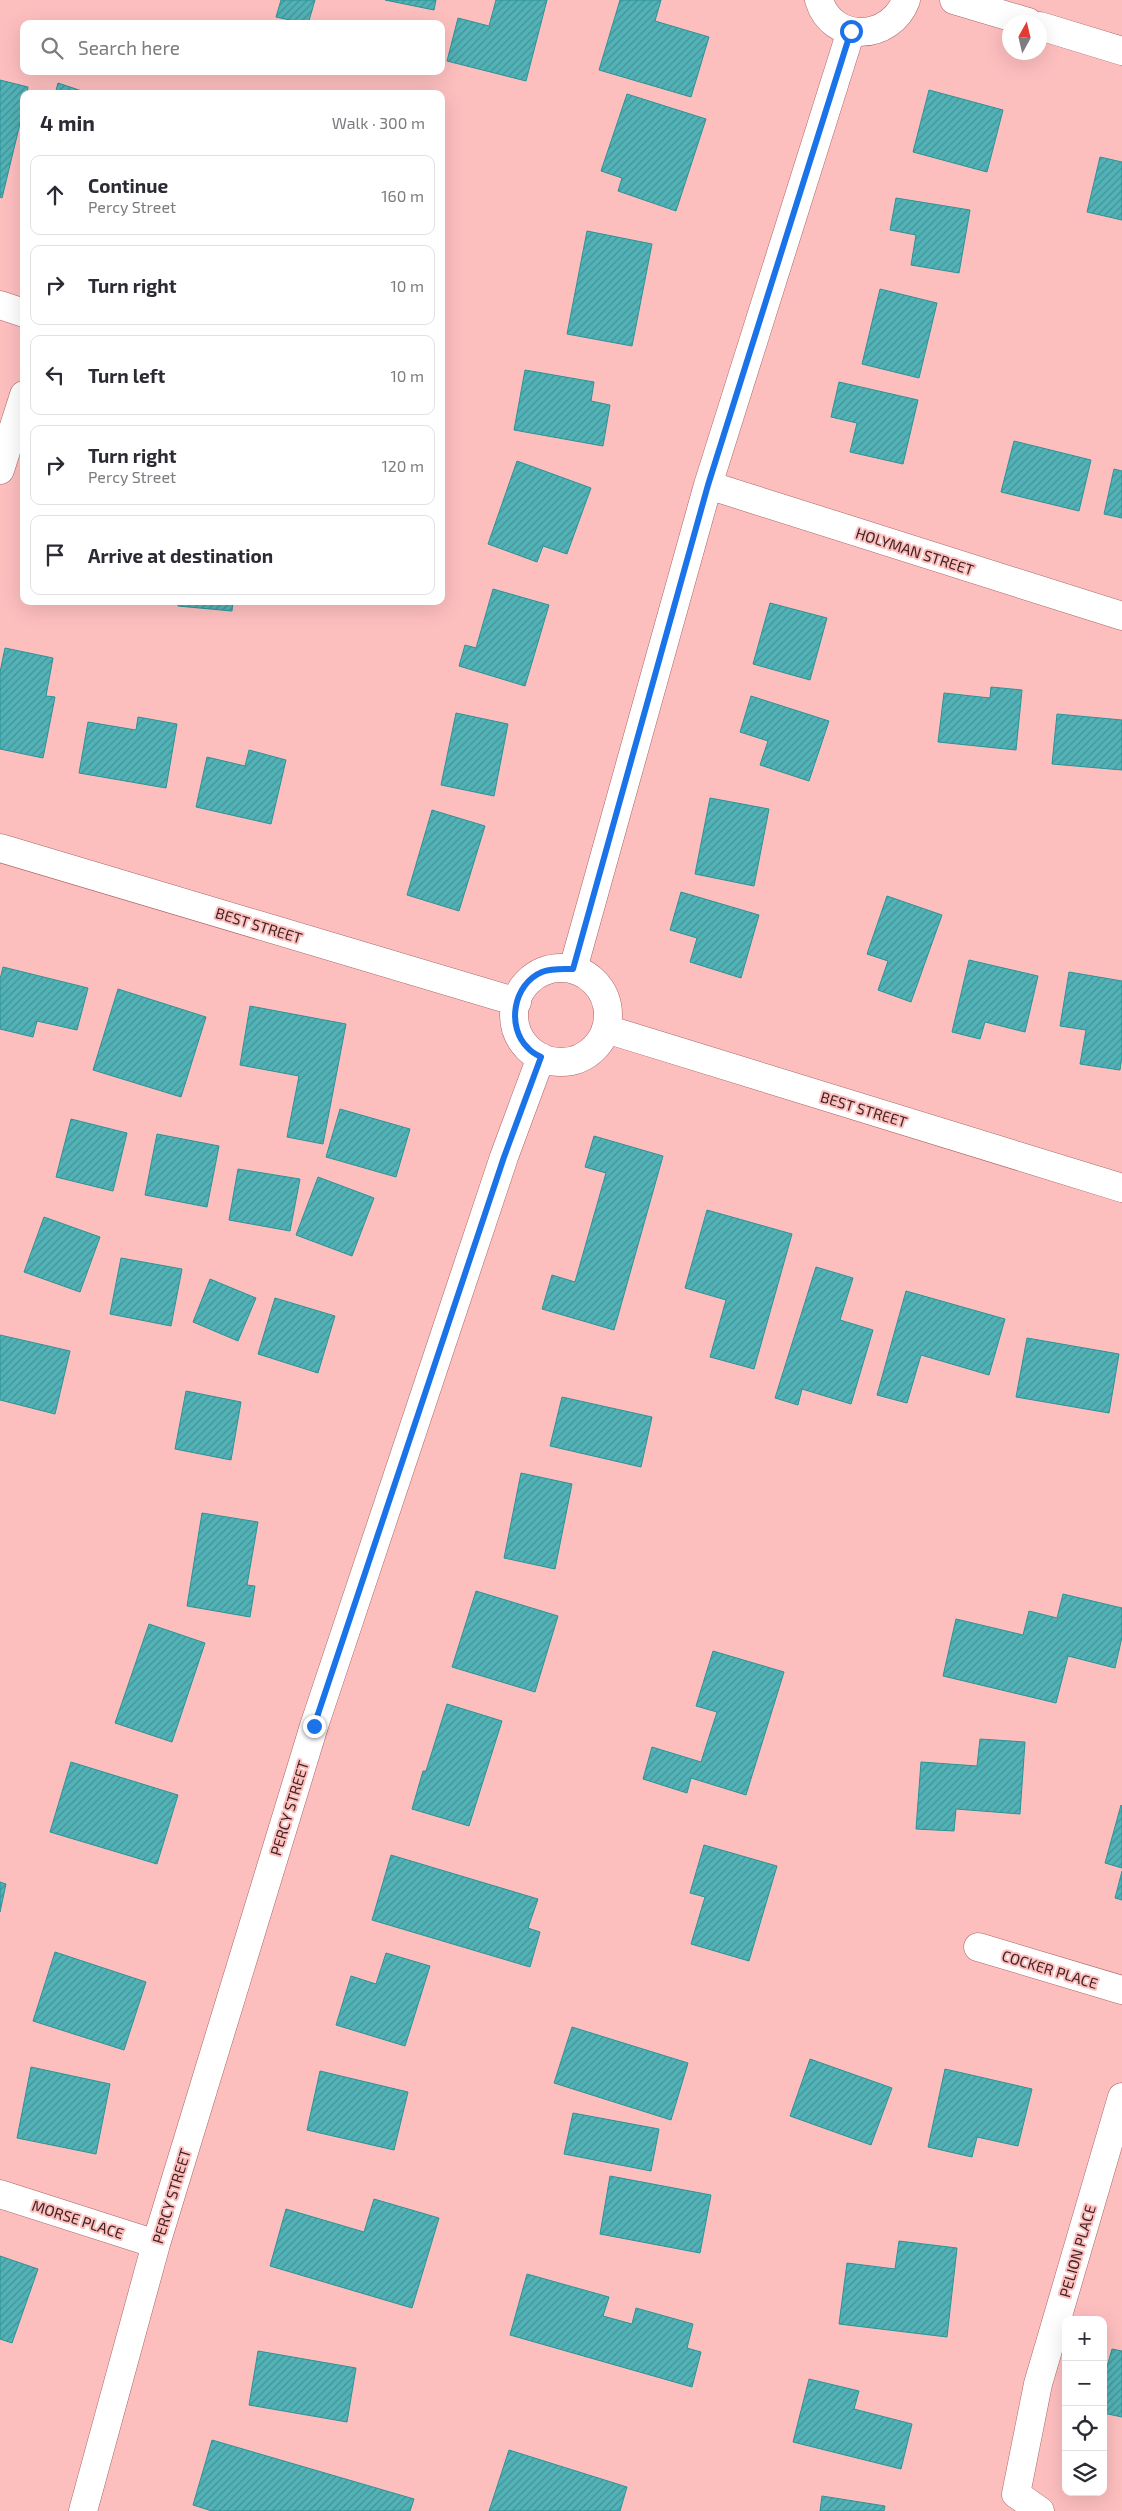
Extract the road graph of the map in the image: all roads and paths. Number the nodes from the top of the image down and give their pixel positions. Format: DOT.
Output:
graph roads {
  1 [pos="819,0"];
  2 [pos="906,0"];
  3 [pos="954,0"];
  4 [pos="1004,15"];
  5 [pos="1047,28"];
  6 [pos="851,31"];
  7 [pos="1122,51"];
  8 [pos="0,304"];
  9 [pos="20,312"];
  10 [pos="20,408"];
  11 [pos="0,470"];
  12 [pos="708,485"];
  13 [pos="1122,616"];
  14 [pos="0,848"];
  15 [pos="573,969"];
  16 [pos="517,1002"];
  17 [pos="606,1029"];
  18 [pos="541,1057"];
  19 [pos="1122,1188"];
  20 [pos="978,1947"];
  21 [pos="1122,1990"];
  22 [pos="1122,2098"];
  23 [pos="0,2194"];
  24 [pos="156,2244"];
  25 [pos="82,2511"];
  26 [pos="1040,2511"];
  1 -- 6 [label="street"];
  2 -- 6 [label="street"];
  3 -- 4 [label="street"];
  5 -- 7 [label="street"];
  6 -- 12 [label="street"];
  8 -- 9 [label="street"];
  10 -- 11 [label="street"];
  12 -- 13 [label="street, HOLYMAN STREET"];
  12 -- 15 [label="street"];
  14 -- 16 [label="street, BEST STREET"];
  15 -- 16 [label="street"];
  15 -- 17 [label="street"];
  16 -- 18 [label="street"];
  17 -- 18 [label="street"];
  17 -- 19 [label="street, BEST STREET"];
  18 -- 24 [label="street, PERCY STREET"];
  20 -- 21 [label="street, COCKER PLACE"];
  22 -- 26 [label="street, PELION PLACE"];
  23 -- 24 [label="street, MORSE PLACE"];
  24 -- 25 [label="street, PERCY STREET"];
}
